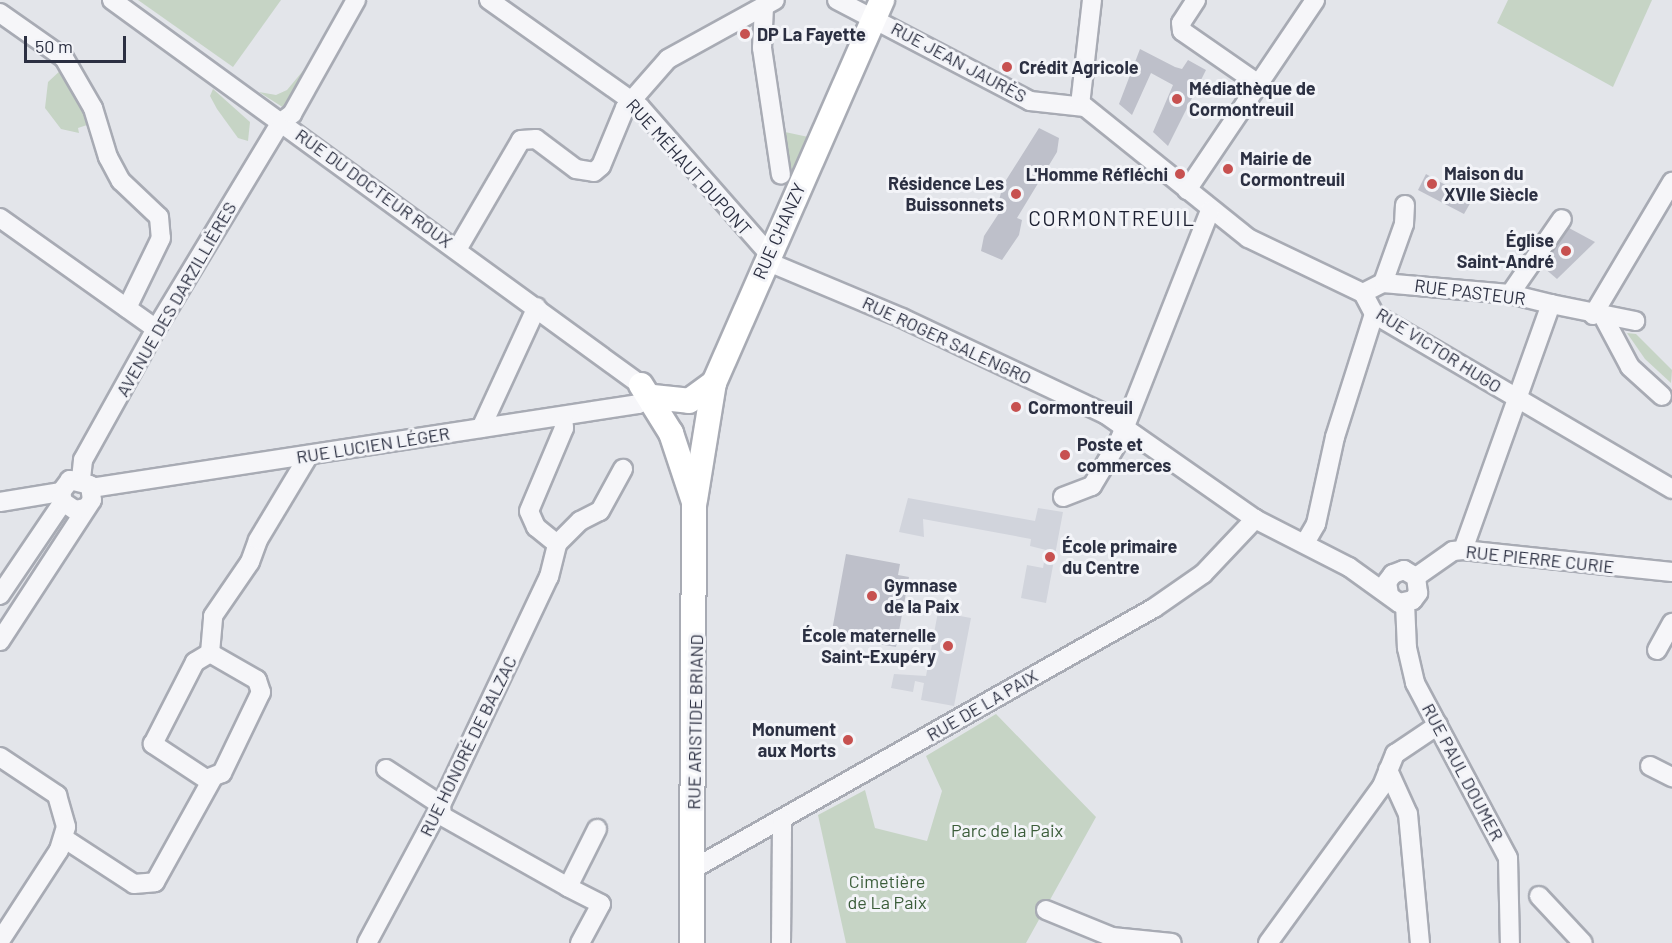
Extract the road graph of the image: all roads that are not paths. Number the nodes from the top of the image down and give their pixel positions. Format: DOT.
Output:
graph roads {
  1 [pos="112,0"];
  2 [pos="356,0"];
  3 [pos="489,0"];
  4 [pos="837,0"];
  5 [pos="1092,0"];
  6 [pos="1196,0"];
  7 [pos="1315,0"];
  8 [pos="770,4"];
  9 [pos="878,9"];
  10 [pos="0,13"];
  11 [pos="1260,85"];
  12 [pos="632,100"];
  13 [pos="1080,105"];
  14 [pos="281,122"];
  15 [pos="781,175"];
  16 [pos="1672,182"];
  17 [pos="1187,190"];
  18 [pos="1405,205"];
  19 [pos="1210,211"];
  20 [pos="0,218"];
  21 [pos="1562,219"];
  22 [pos="458,248"];
  23 [pos="767,258"];
  24 [pos="1383,283"];
  25 [pos="1363,293"];
  26 [pos="1510,294"];
  27 [pos="1551,304"];
  28 [pos="537,307"];
  29 [pos="127,308"];
  30 [pos="1374,314"];
  31 [pos="1598,316"];
  32 [pos="1635,321"];
  33 [pos="156,329"];
  34 [pos="714,378"];
  35 [pos="642,387"];
  36 [pos="1662,396"];
  37 [pos="1516,397"];
  38 [pos="562,416"];
  39 [pos="696,423"];
  40 [pos="1125,426"];
  41 [pos="481,428"];
  42 [pos="309,455"];
  43 [pos="623,469"];
  44 [pos="693,474"];
  45 [pos="86,484"];
  46 [pos="1672,489"];
  47 [pos="62,497"];
  48 [pos="1063,497"];
  49 [pos="26,498"];
  50 [pos="0,502"];
  51 [pos="85,508"];
  52 [pos="1256,519"];
  53 [pos="50,521"];
  54 [pos="66,539"];
  55 [pos="1305,543"];
  56 [pos="556,544"];
  57 [pos="1463,550"];
  58 [pos="1349,567"];
  59 [pos="1672,572"];
  60 [pos="1391,576"];
  61 [pos="1416,577"];
  62 [pos="0,595"];
  63 [pos="1389,595"];
  64 [pos="1406,603"];
  65 [pos="1672,623"];
  66 [pos="0,641"];
  67 [pos="1658,650"];
  68 [pos="210,653"];
  69 [pos="1438,725"];
  70 [pos="0,757"];
  71 [pos="1650,766"];
  72 [pos="386,770"];
  73 [pos="1388,770"];
  74 [pos="1672,777"];
  75 [pos="212,779"];
  76 [pos="441,805"];
  77 [pos="782,819"];
  78 [pos="597,829"];
  79 [pos="65,839"];
  80 [pos="693,869"];
  81 [pos="568,887"];
  82 [pos="1539,897"];
  83 [pos="1046,910"];
  84 [pos="0,941"];
  85 [pos="1130,941"];
  86 [pos="367,943"];
  87 [pos="580,943"];
  88 [pos="692,943"];
  89 [pos="781,943"];
  90 [pos="1172,943"];
  91 [pos="1268,943"];
  92 [pos="1420,943"];
  93 [pos="1510,943"];
  94 [pos="1583,943"];
  1 -- 14 [label="street, RUE DU DOCTEUR ROUX"];
  2 -- 14 [label="street, AVENUE DES DARZILLIÈRES"];
  3 -- 12 [label="street, RUE MÉHAUT DUPONT"];
  4 -- 9 [label="street, RUE JEAN JAURÈS"];
  5 -- 13 [label="street"];
  6 -- 11 [label="street"];
  7 -- 11 [label="street"];
  8 -- 12 [label="street"];
  8 -- 15 [label="street"];
  9 -- 13 [label="street, RUE JEAN JAURÈS"];
  9 -- 23 [label="main road, RUE CHANZY"];
  10 -- 29 [label="street"];
  11 -- 17 [label="street"];
  12 -- 22 [label="street"];
  12 -- 23 [label="street, RUE MÉHAUT DUPONT"];
  13 -- 17 [label="street, RUE VICTOR HUGO"];
  14 -- 22 [label="street, RUE DU DOCTEUR ROUX"];
  14 -- 33 [label="street, AVENUE DES DARZILLIÈRES"];
  16 -- 31 [label="street"];
  17 -- 19 [label="street, RUE VICTOR HUGO"];
  18 -- 24 [label="street"];
  19 -- 25 [label="street, RUE VICTOR HUGO"];
  19 -- 40 [label="street"];
  20 -- 29 [label="street"];
  21 -- 26 [label="street"];
  22 -- 28 [label="street, RUE DU DOCTEUR ROUX"];
  23 -- 34 [label="main road, RUE CHANZY"];
  23 -- 40 [label="street, RUE ROGER SALENGRO"];
  24 -- 25 [label="street"];
  24 -- 26 [label="street, RUE PASTEUR"];
  25 -- 30 [label="street, RUE VICTOR HUGO"];
  26 -- 27 [label="street, RUE PASTEUR"];
  27 -- 31 [label="street"];
  27 -- 37 [label="street, RUE PASTEUR"];
  28 -- 35 [label="street, RUE DU DOCTEUR ROUX"];
  28 -- 41 [label="street"];
  29 -- 33 [label="street"];
  30 -- 37 [label="street, RUE VICTOR HUGO"];
  30 -- 55 [label="street"];
  31 -- 32 [label="street"];
  31 -- 36 [label="street"];
  33 -- 45 [label="street, AVENUE DES DARZILLIÈRES"];
  34 -- 35 [label="main road"];
  34 -- 39 [label="main road"];
  35 -- 38 [label="street, RUE LUCIEN LÉGER"];
  35 -- 39 [label="main road"];
  35 -- 44 [label="main road"];
  37 -- 46 [label="street, RUE VICTOR HUGO"];
  37 -- 57 [label="street, RUE PASTEUR"];
  38 -- 41 [label="street, RUE LUCIEN LÉGER"];
  38 -- 56 [label="street"];
  39 -- 44 [label="main road"];
  40 -- 48 [label="street"];
  40 -- 52 [label="street"];
  41 -- 42 [label="street, RUE LUCIEN LÉGER"];
  42 -- 45 [label="street, RUE LUCIEN LÉGER"];
  42 -- 68 [label="street"];
  43 -- 56 [label="street"];
  44 -- 80 [label="main road, RUE ARISTIDE BRIAND"];
  45 -- 47 [label="street, RUE LUCIEN LÉGER"];
  45 -- 51 [label="street"];
  47 -- 49 [label="street, RUE LUCIEN LÉGER"];
  47 -- 51 [label="street, RUE LUCIEN LÉGER"];
  47 -- 53 [label="street"];
  49 -- 50 [label="street, RUE LUCIEN LÉGER"];
  49 -- 53 [label="street"];
  51 -- 54 [label="street"];
  52 -- 55 [label="street"];
  52 -- 77 [label="street, RUE DE LA PAIX"];
  53 -- 54 [label="street"];
  53 -- 62 [label="street"];
  54 -- 66 [label="street"];
  55 -- 58 [label="street"];
  56 -- 76 [label="street, RUE HONORÉ DE BALZAC"];
  57 -- 59 [label="street, RUE PIERRE CURIE"];
  57 -- 61 [label="street, RUE PIERRE CURIE"];
  58 -- 60 [label="street"];
  58 -- 63 [label="street"];
  60 -- 61 [label="street"];
  60 -- 63 [label="street"];
  61 -- 64 [label="street"];
  63 -- 64 [label="street"];
  64 -- 69 [label="street, RUE PAUL DOUMER"];
  65 -- 67 [label="street"];
  68 -- 75 [label="street"];
  68 -- 75 [label="street"];
  69 -- 73 [label="street"];
  69 -- 93 [label="street, RUE PAUL DOUMER"];
  70 -- 79 [label="street"];
  71 -- 74 [label="street"];
  72 -- 76 [label="street"];
  73 -- 91 [label="street"];
  73 -- 92 [label="street"];
  75 -- 79 [label="street"];
  76 -- 81 [label="street"];
  76 -- 86 [label="street, RUE HONORÉ DE BALZAC"];
  77 -- 80 [label="street, RUE DE LA PAIX"];
  77 -- 89 [label="street"];
  78 -- 81 [label="street"];
  79 -- 84 [label="street"];
  80 -- 88 [label="main road, RUE ARISTIDE BRIAND"];
  81 -- 87 [label="street"];
  82 -- 94 [label="street"];
  83 -- 85 [label="street"];
  85 -- 90 [label="street"];
}
